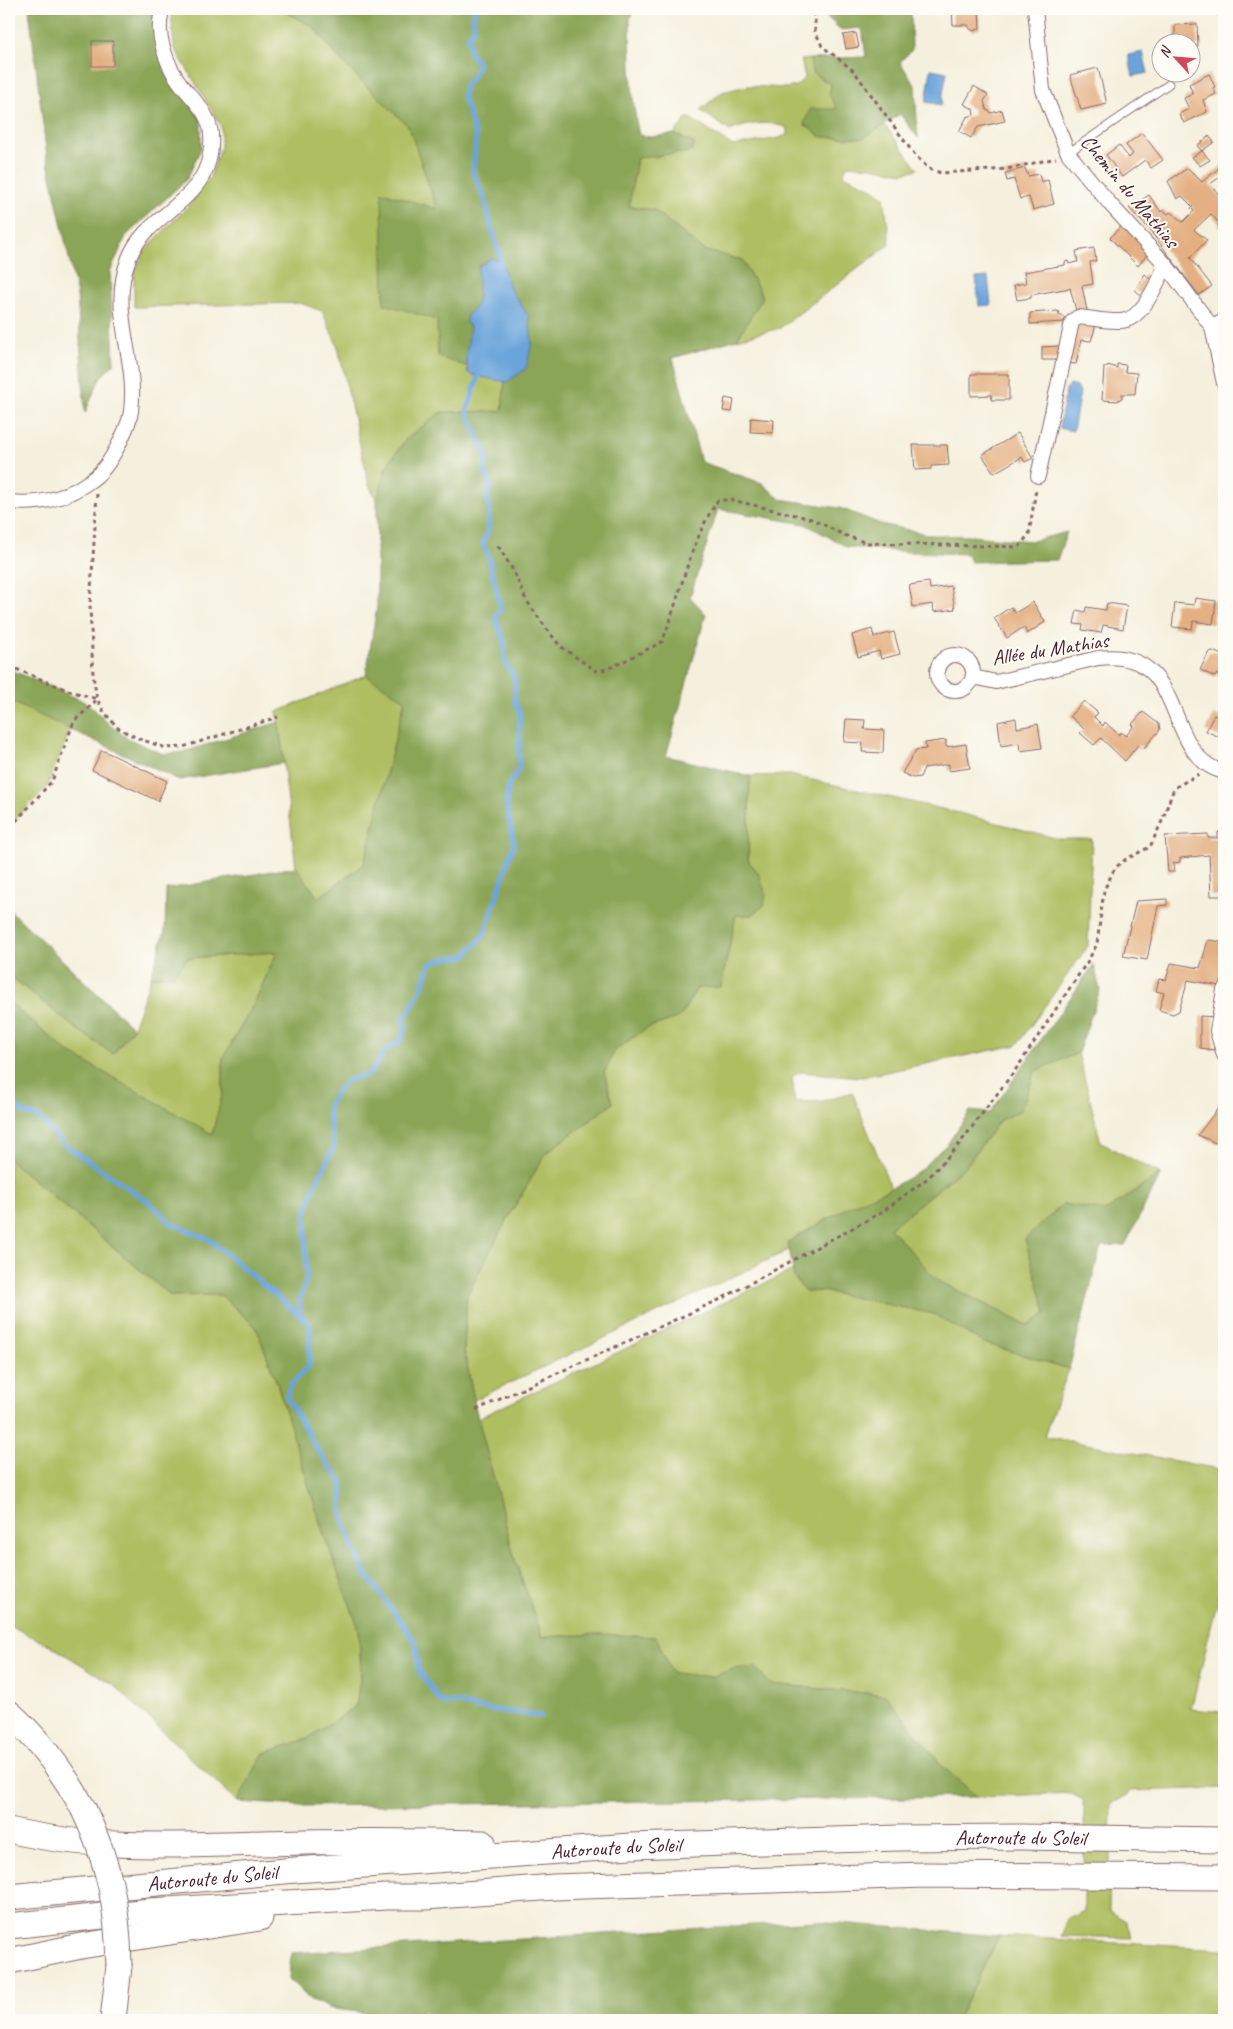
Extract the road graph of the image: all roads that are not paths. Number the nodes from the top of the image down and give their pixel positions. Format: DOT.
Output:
graph roads {
  1 [pos="162,9"];
  2 [pos="1035,9"];
  3 [pos="1170,84"];
  4 [pos="1068,153"];
  5 [pos="1166,265"];
  6 [pos="1218,324"];
  7 [pos="1224,383"];
  8 [pos="1038,476"];
  9 [pos="9,502"];
  10 [pos="973,677"];
  11 [pos="1224,772"];
  12 [pos="1224,990"];
  13 [pos="1224,1055"];
  14 [pos="9,1713"];
  15 [pos="9,1830"];
  16 [pos="1224,1840"];
  17 [pos="630,1846"];
  18 [pos="1224,1877"];
  19 [pos="9,1897"];
  20 [pos="386,1897"];
  21 [pos="9,1926"];
  22 [pos="9,1961"];
  23 [pos="113,2020"];
  1 -- 9 [label="street"];
  2 -- 4 [label="street, Chemin du Mathias"];
  3 -- 4 [label="lane"];
  4 -- 5 [label="street, Chemin du Mathias"];
  5 -- 6 [label="street, Chemin du Mathias"];
  5 -- 8 [label="street"];
  6 -- 7 [label="street, Chemin du Mathias"];
  10 -- 11 [label="street, Allée du Mathias"];
  12 -- 13 [label="street"];
  14 -- 23 [label="highway, bridge"];
  15 -- 17 [label="highway"];
  16 -- 17 [label="highway, Autoroute du Soleil"];
  17 -- 19 [label="highway, Autoroute du Soleil"];
  18 -- 20 [label="highway, Autoroute du Soleil"];
  20 -- 21 [label="highway, Autoroute du Soleil"];
  20 -- 22 [label="highway"];
}
